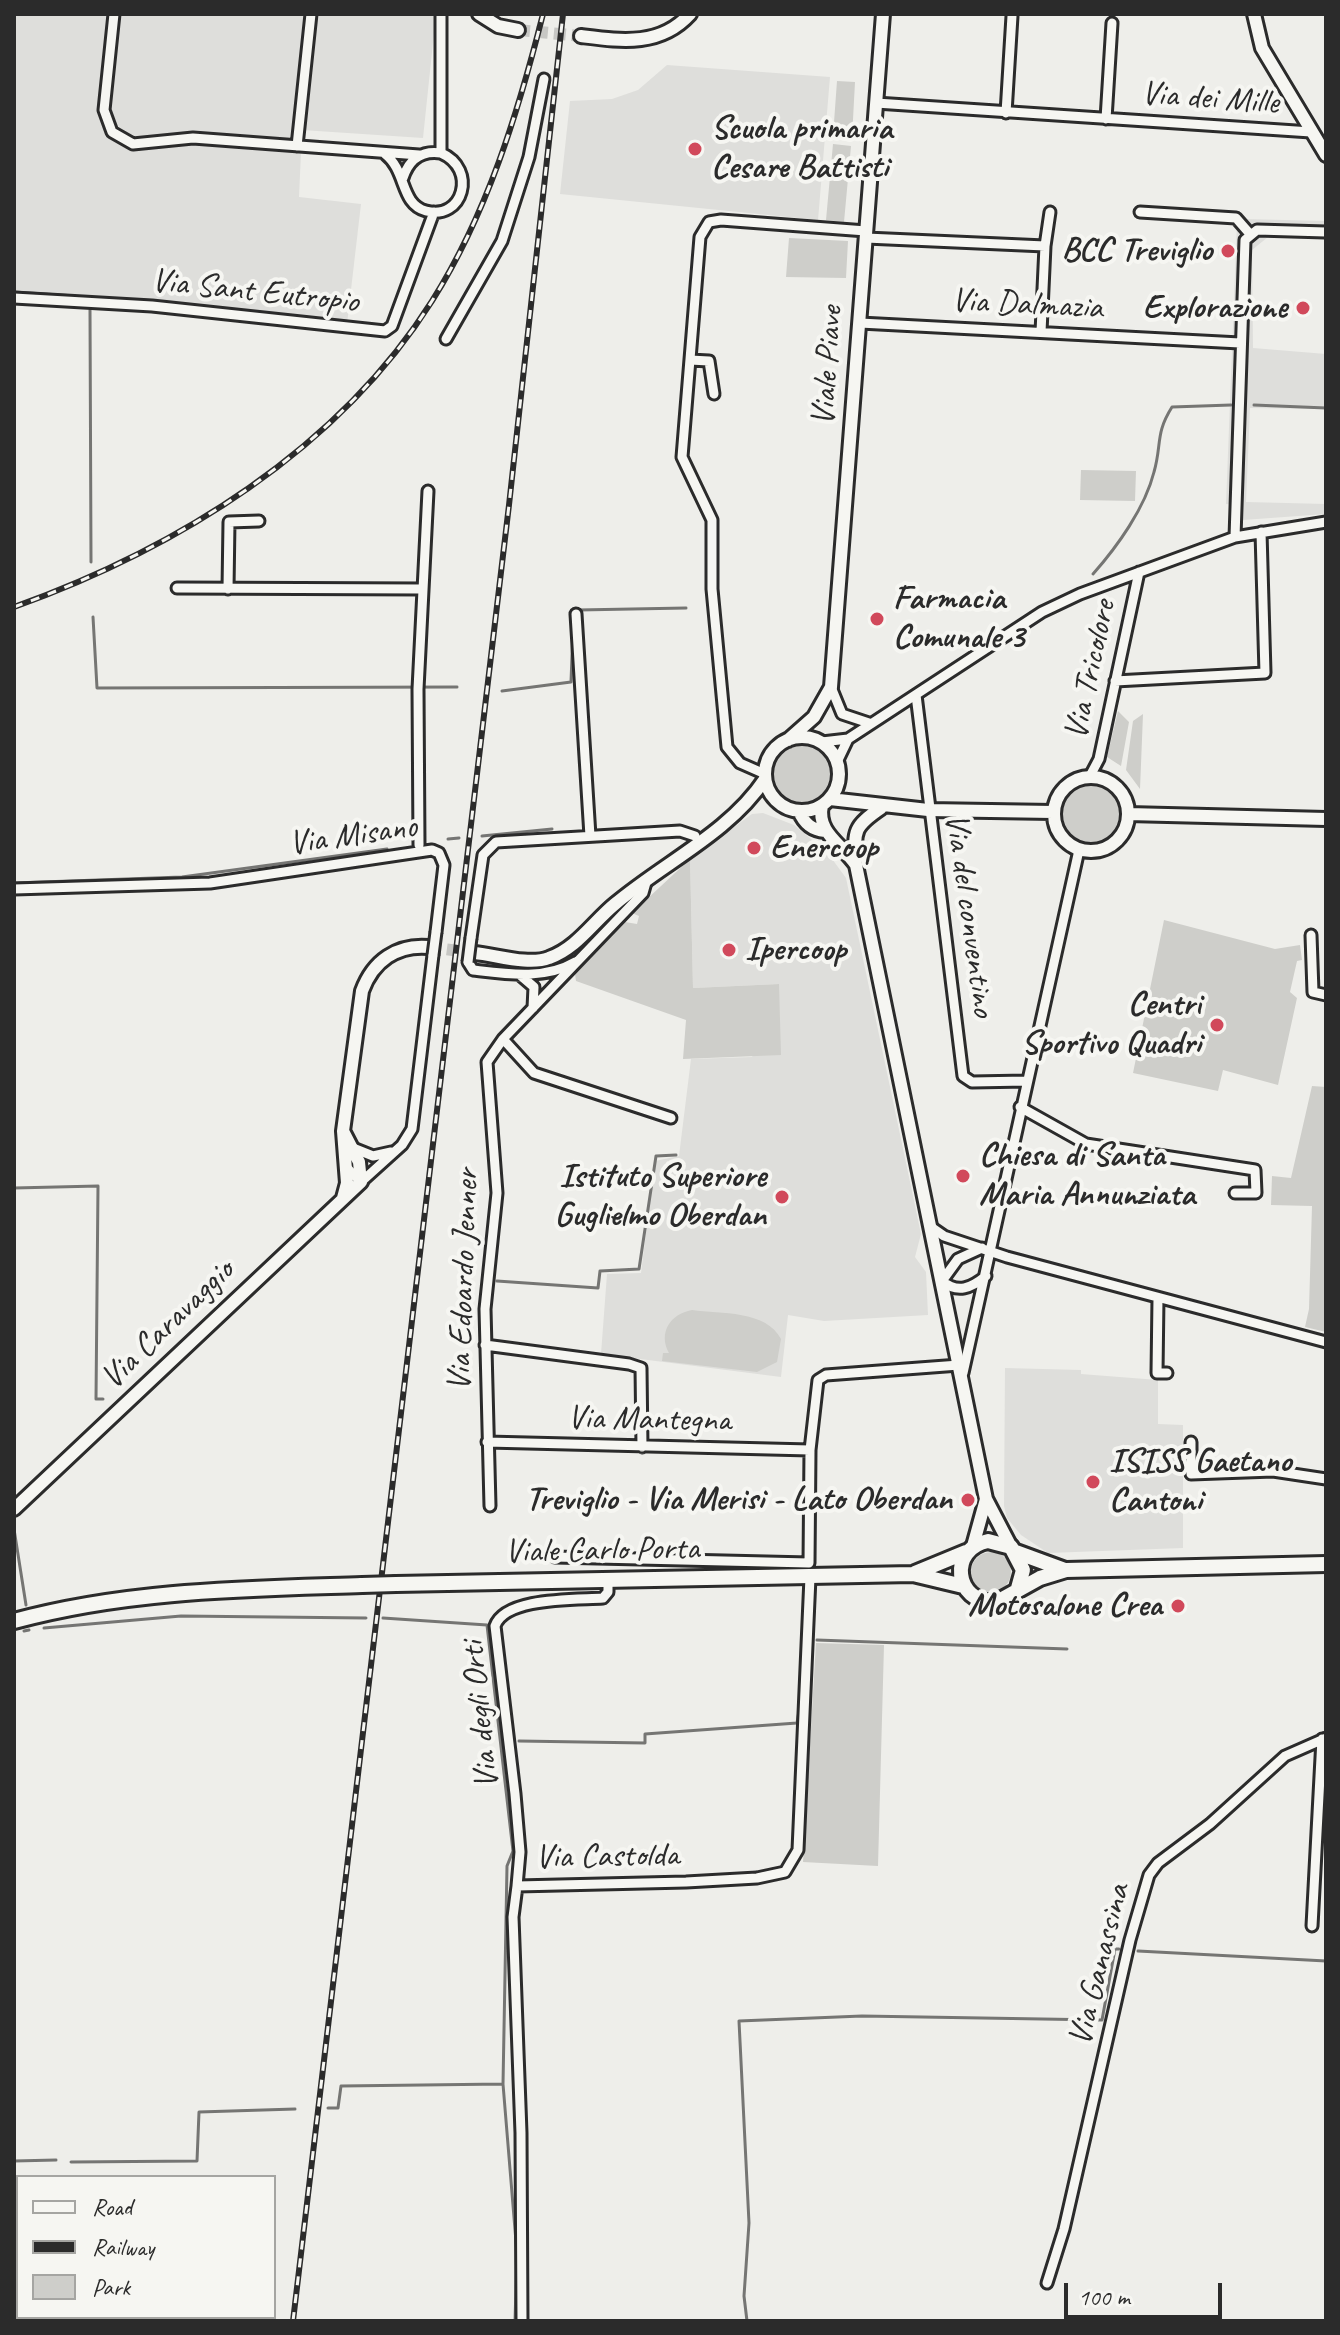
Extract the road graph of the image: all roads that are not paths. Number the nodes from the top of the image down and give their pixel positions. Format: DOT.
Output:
graph roads {
  1 [pos="114,14"];
  2 [pos="311,14"];
  3 [pos="441,14"];
  4 [pos="479,14"];
  5 [pos="690,14"];
  6 [pos="883,14"];
  7 [pos="1254,14"];
  8 [pos="1012,16"];
  9 [pos="1112,23"];
  10 [pos="518,30"];
  11 [pos="581,36"];
  12 [pos="544,79"];
  13 [pos="876,103"];
  14 [pos="1006,113"];
  15 [pos="1106,119"];
  16 [pos="1311,132"];
  17 [pos="297,146"];
  18 [pos="441,153"];
  19 [pos="385,154"];
  20 [pos="419,155"];
  21 [pos="1326,155"];
  22 [pos="403,178"];
  23 [pos="434,212"];
  24 [pos="1050,212"];
  25 [pos="1140,212"];
  26 [pos="1326,232"];
  27 [pos="866,234"];
  28 [pos="1250,234"];
  29 [pos="1045,246"];
  30 [pos="14,298"];
  31 [pos="860,323"];
  32 [pos="1041,332"];
  33 [pos="446,339"];
  34 [pos="1240,343"];
  35 [pos="690,360"];
  36 [pos="714,394"];
  37 [pos="428,491"];
  38 [pos="259,521"];
  39 [pos="1326,522"];
  40 [pos="1261,532"];
  41 [pos="1235,537"];
  42 [pos="1139,572"];
  43 [pos="177,588"];
  44 [pos="228,589"];
  45 [pos="422,589"];
  46 [pos="576,614"];
  47 [pos="1115,681"];
  48 [pos="831,687"];
  49 [pos="916,695"];
  50 [pos="814,717"];
  51 [pos="869,723"];
  52 [pos="848,739"];
  53 [pos="788,740"];
  54 [pos="818,741"];
  55 [pos="837,762"];
  56 [pos="765,776"];
  57 [pos="1090,776"];
  58 [pos="839,778"];
  59 [pos="776,800"];
  60 [pos="855,801"];
  61 [pos="826,802"];
  62 [pos="747,803"];
  63 [pos="881,808"];
  64 [pos="928,810"];
  65 [pos="799,811"];
  66 [pos="1053,812"];
  67 [pos="1128,814"];
  68 [pos="726,818"];
  69 [pos="1326,819"];
  70 [pos="825,831"];
  71 [pos="590,836"];
  72 [pos="695,836"];
  73 [pos="419,845"];
  74 [pos="1079,850"];
  75 [pos="679,854"];
  76 [pos="856,865"];
  77 [pos="647,879"];
  78 [pos="14,889"];
  79 [pos="1311,935"];
  80 [pos="431,951"];
  81 [pos="472,957"];
  82 [pos="575,962"];
  83 [pos="518,974"];
  84 [pos="1326,995"];
  85 [pos="533,1008"];
  86 [pos="503,1039"];
  87 [pos="1026,1081"];
  88 [pos="1020,1107"];
  89 [pos="671,1118"];
  90 [pos="343,1131"];
  91 [pos="351,1146"];
  92 [pos="395,1150"];
  93 [pos="346,1167"];
  94 [pos="361,1182"];
  95 [pos="1235,1193"];
  96 [pos="342,1199"];
  97 [pos="931,1227"];
  98 [pos="986,1250"];
  99 [pos="986,1276"];
  100 [pos="942,1281"];
  101 [pos="1158,1298"];
  102 [pos="1326,1342"];
  103 [pos="485,1345"];
  104 [pos="959,1365"];
  105 [pos="1167,1373"];
  106 [pos="962,1379"];
  107 [pos="487,1442"];
  108 [pos="1191,1442"];
  109 [pos="642,1447"];
  110 [pos="810,1450"];
  111 [pos="1326,1479"];
  112 [pos="986,1499"];
  113 [pos="490,1506"];
  114 [pos="14,1509"];
  115 [pos="970,1549"];
  116 [pos="1013,1550"];
  117 [pos="555,1557"];
  118 [pos="1326,1564"];
  119 [pos="1066,1570"];
  120 [pos="913,1574"];
  121 [pos="810,1577"];
  122 [pos="608,1582"];
  123 [pos="963,1586"];
  124 [pos="1018,1588"];
  125 [pos="14,1621"];
  126 [pos="1324,1738"];
  127 [pos="517,1886"];
  128 [pos="1312,1926"];
  129 [pos="1047,2283"];
  130 [pos="522,2321"];
  1 -- 17 [label="street"];
  2 -- 17 [label="street"];
  3 -- 18 [label="street"];
  4 -- 10 [label="street"];
  5 -- 11 [label="street"];
  6 -- 13 [label="street, Viale Piave"];
  7 -- 16 [label="street"];
  8 -- 14 [label="street"];
  9 -- 15 [label="street, Via dei Mille"];
  12 -- 33 [label="street"];
  13 -- 14 [label="street, Via dei Mille"];
  13 -- 27 [label="street, Viale Piave"];
  14 -- 15 [label="street, Via dei Mille"];
  15 -- 16 [label="street, Via dei Mille"];
  16 -- 21 [label="street"];
  17 -- 19 [label="street"];
  18 -- 20 [label="street"];
  18 -- 23 [label="street"];
  19 -- 20 [label="street"];
  19 -- 22 [label="street"];
  20 -- 22 [label="street"];
  22 -- 23 [label="street"];
  23 -- 30 [label="street, Via Sant Eutropio"];
  24 -- 29 [label="street"];
  25 -- 28 [label="street"];
  26 -- 28 [label="street"];
  27 -- 29 [label="street"];
  27 -- 31 [label="street, Viale Piave"];
  27 -- 35 [label="street"];
  28 -- 34 [label="street"];
  29 -- 32 [label="street"];
  31 -- 32 [label="street, Via Dalmazia"];
  31 -- 48 [label="street, Viale Piave"];
  32 -- 34 [label="street, Via Dalmazia"];
  34 -- 41 [label="street"];
  35 -- 36 [label="street"];
  35 -- 56 [label="street"];
  37 -- 45 [label="street"];
  38 -- 44 [label="street"];
  39 -- 40 [label="street"];
  40 -- 41 [label="street"];
  40 -- 47 [label="street"];
  41 -- 42 [label="street"];
  42 -- 47 [label="street, Via Tricolore"];
  42 -- 49 [label="street"];
  43 -- 44 [label="street"];
  44 -- 45 [label="street"];
  45 -- 73 [label="street"];
  46 -- 71 [label="street"];
  47 -- 57 [label="street, Via Tricolore"];
  48 -- 50 [label="street, Viale Piave"];
  48 -- 51 [label="street"];
  49 -- 51 [label="street"];
  49 -- 64 [label="street, Via del conventino"];
  50 -- 53 [label="street, Viale Piave"];
  50 -- 54 [label="street, Viale Piave"];
  51 -- 52 [label="street"];
  52 -- 54 [label="street"];
  52 -- 55 [label="street"];
  53 -- 54 [label="street"];
  53 -- 56 [label="street"];
  54 -- 55 [label="street"];
  55 -- 58 [label="street"];
  56 -- 59 [label="street"];
  56 -- 62 [label="street"];
  57 -- 66 [label="street"];
  57 -- 67 [label="street"];
  58 -- 60 [label="street"];
  58 -- 61 [label="street"];
  59 -- 62 [label="street"];
  59 -- 65 [label="street"];
  60 -- 61 [label="street"];
  60 -- 63 [label="street"];
  61 -- 65 [label="street"];
  61 -- 70 [label="street"];
  62 -- 68 [label="street"];
  63 -- 64 [label="street"];
  63 -- 76 [label="street"];
  64 -- 66 [label="street"];
  64 -- 87 [label="street, Via del conventino"];
  65 -- 70 [label="street"];
  66 -- 74 [label="street"];
  67 -- 69 [label="street"];
  67 -- 74 [label="street"];
  68 -- 72 [label="street"];
  68 -- 75 [label="street"];
  70 -- 76 [label="street"];
  71 -- 72 [label="street"];
  71 -- 81 [label="street, bridge"];
  72 -- 75 [label="street"];
  74 -- 87 [label="street"];
  75 -- 77 [label="street"];
  76 -- 97 [label="street"];
  77 -- 81 [label="street"];
  77 -- 82 [label="street, Via Edoardo Jenner"];
  78 -- 80 [label="street, Via Misano, bridge"];
  79 -- 84 [label="street"];
  80 -- 90 [label="street"];
  80 -- 92 [label="street, Via Misano"];
  81 -- 83 [label="street"];
  82 -- 83 [label="street"];
  82 -- 85 [label="street, Via Edoardo Jenner"];
  83 -- 85 [label="street"];
  85 -- 86 [label="street, Via Edoardo Jenner"];
  86 -- 89 [label="street"];
  86 -- 103 [label="street, Via Edoardo Jenner"];
  87 -- 88 [label="street"];
  88 -- 95 [label="street"];
  88 -- 98 [label="street"];
  90 -- 91 [label="street"];
  90 -- 93 [label="street"];
  91 -- 92 [label="street"];
  91 -- 94 [label="street"];
  92 -- 94 [label="street, Via Misano"];
  93 -- 94 [label="street"];
  93 -- 96 [label="street"];
  94 -- 96 [label="street, Via Caravaggio"];
  96 -- 114 [label="street, Via Caravaggio"];
  97 -- 98 [label="street"];
  97 -- 100 [label="street"];
  98 -- 99 [label="street"];
  98 -- 100 [label="street"];
  98 -- 101 [label="street"];
  99 -- 100 [label="street"];
  99 -- 106 [label="street"];
  100 -- 104 [label="street"];
  101 -- 102 [label="street"];
  101 -- 105 [label="street"];
  103 -- 107 [label="street, Via Edoardo Jenner"];
  103 -- 109 [label="street"];
  104 -- 106 [label="street"];
  104 -- 110 [label="street"];
  106 -- 112 [label="street"];
  107 -- 109 [label="street, Via Mantegna"];
  107 -- 113 [label="street, Via Edoardo Jenner"];
  108 -- 111 [label="street"];
  109 -- 110 [label="street, Via Mantegna"];
  110 -- 117 [label="street"];
  112 -- 115 [label="street"];
  112 -- 116 [label="street"];
  115 -- 116 [label="main road"];
  115 -- 120 [label="main road"];
  115 -- 123 [label="main road"];
  116 -- 119 [label="main road"];
  116 -- 124 [label="main road"];
  118 -- 119 [label="main road"];
  119 -- 124 [label="main road"];
  120 -- 121 [label="main road, Viale Carlo Porta"];
  120 -- 123 [label="main road"];
  121 -- 122 [label="main road, Viale Carlo Porta"];
  121 -- 127 [label="street, Via Castolda"];
  122 -- 125 [label="main road, Viale Carlo Porta, bridge"];
  122 -- 127 [label="street, Via degli Orti"];
  123 -- 124 [label="main road"];
  126 -- 128 [label="street, Via Ganassina"];
  126 -- 129 [label="street, Via Ganassina"];
  127 -- 130 [label="street, Via Castolda"];
}
